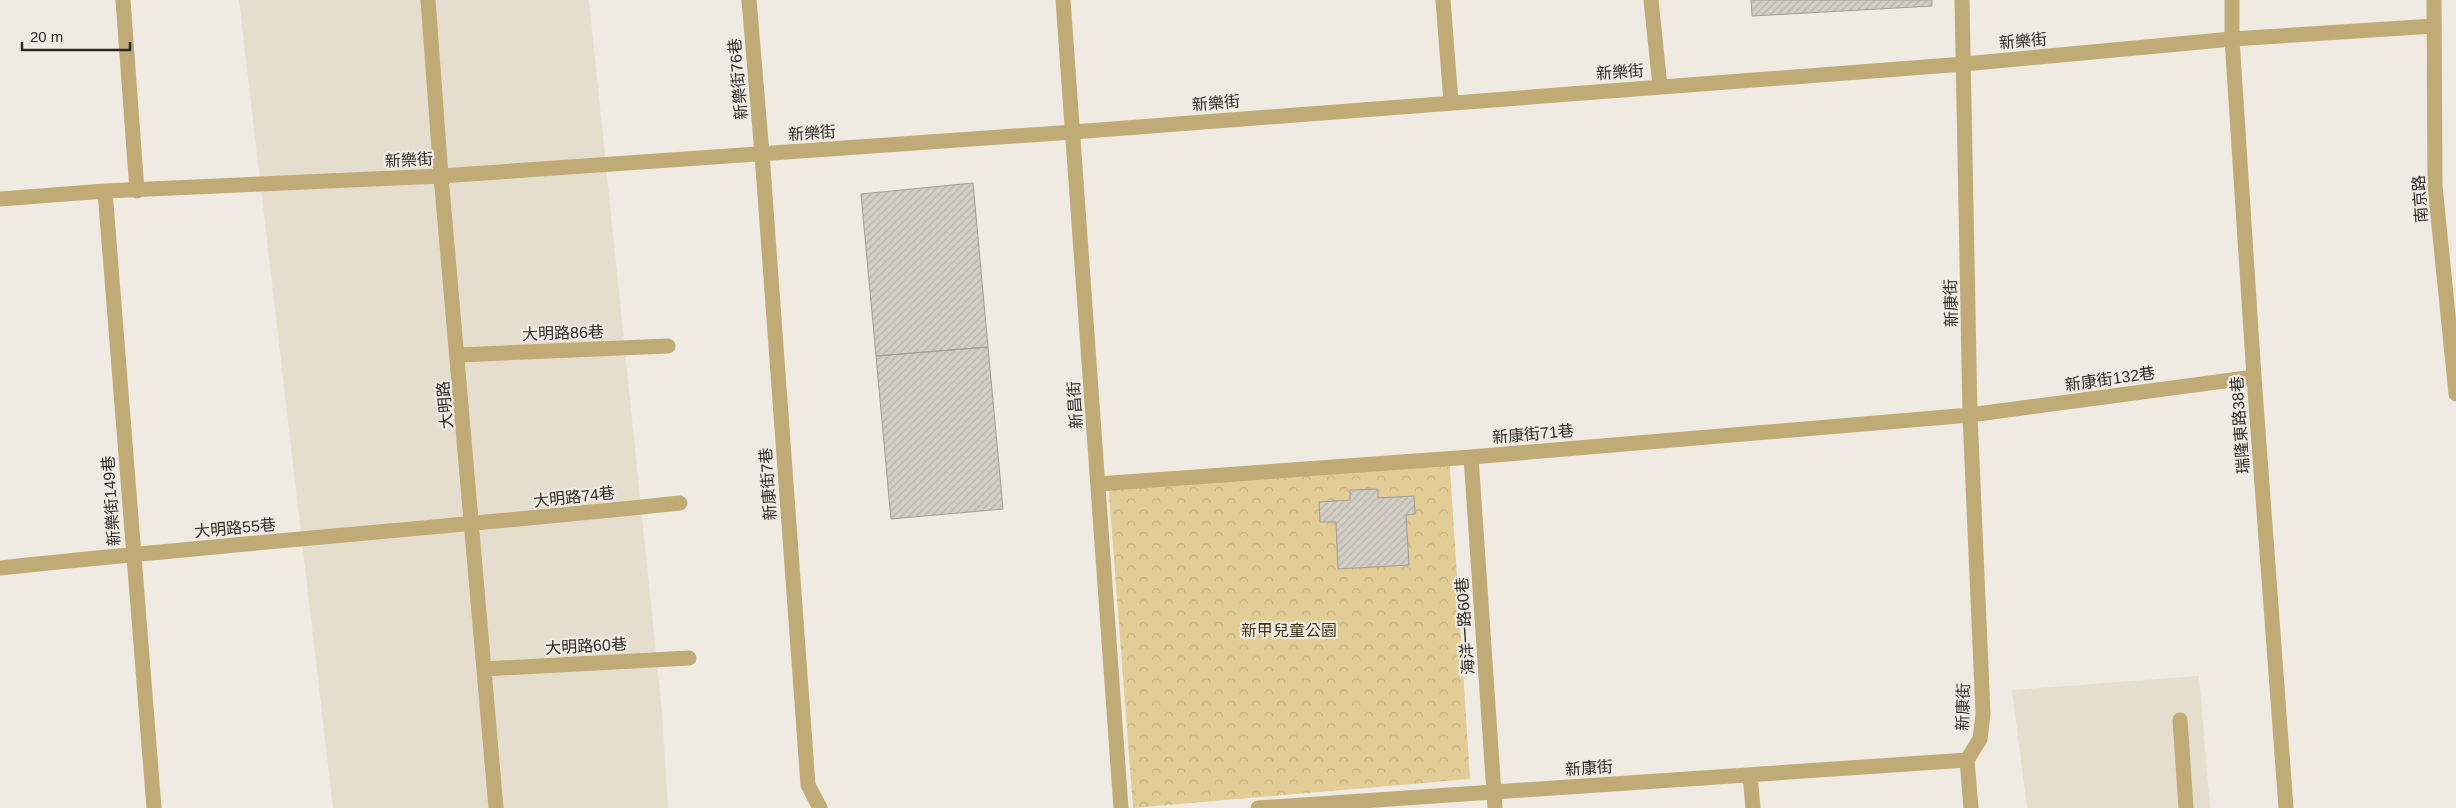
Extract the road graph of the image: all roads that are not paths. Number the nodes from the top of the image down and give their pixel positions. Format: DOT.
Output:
graph roads {
  1 [pos="123,0"];
  2 [pos="428,0"];
  3 [pos="749,0"];
  4 [pos="1063,0"];
  5 [pos="1443,0"];
  6 [pos="1651,0"];
  7 [pos="1962,0"];
  8 [pos="2232,0"];
  9 [pos="2434,0"];
  10 [pos="2434,26"];
  11 [pos="2232,39"];
  12 [pos="1964,64"];
  13 [pos="1660,86"];
  14 [pos="1451,102"];
  15 [pos="1072,132"];
  16 [pos="762,154"];
  17 [pos="441,176"];
  18 [pos="105,191"];
  19 [pos="137,191"];
  20 [pos="0,198"];
  21 [pos="668,346"];
  22 [pos="458,355"];
  23 [pos="2254,377"];
  24 [pos="2456,394"];
  25 [pos="1970,415"];
  26 [pos="1471,457"];
  27 [pos="1098,484"];
  28 [pos="680,503"];
  29 [pos="473,525"];
  30 [pos="133,554"];
  31 [pos="0,568"];
  32 [pos="689,658"];
  33 [pos="484,669"];
  34 [pos="2180,720"];
  35 [pos="1967,760"];
  36 [pos="1750,775"];
  37 [pos="1494,792"];
  38 [pos="154,808"];
  39 [pos="496,808"];
  40 [pos="820,808"];
  41 [pos="1122,808"];
  42 [pos="1258,808"];
  43 [pos="1495,808"];
  44 [pos="1752,808"];
  45 [pos="1971,808"];
  46 [pos="2186,808"];
  47 [pos="2286,808"];
  1 -- 19 [label="street"];
  2 -- 17 [label="street, 大明路"];
  3 -- 16 [label="street, 新樂街76巷"];
  4 -- 15 [label="street, 新昌街"];
  5 -- 14 [label="street"];
  6 -- 13 [label="street"];
  7 -- 12 [label="street, 新康街"];
  8 -- 11 [label="street, 瑞隆東路38巷"];
  9 -- 10 [label="street, 南京路"];
  10 -- 11 [label="street, 新樂街"];
  10 -- 24 [label="street, 南京路"];
  11 -- 12 [label="street, 新樂街"];
  11 -- 23 [label="street, 瑞隆東路38巷"];
  12 -- 13 [label="street, 新樂街"];
  12 -- 25 [label="street, 新康街"];
  13 -- 14 [label="street, 新樂街"];
  14 -- 15 [label="street, 新樂街"];
  15 -- 16 [label="street, 新樂街"];
  15 -- 27 [label="street, 新昌街"];
  16 -- 17 [label="street, 新樂街"];
  16 -- 40 [label="street, 新康街7巷"];
  17 -- 19 [label="street, 新樂街"];
  17 -- 22 [label="street, 大明路"];
  18 -- 19 [label="street, 新樂街"];
  18 -- 20 [label="street, 新樂街"];
  18 -- 30 [label="street, 新樂街149巷"];
  21 -- 22 [label="street, 大明路86巷"];
  22 -- 29 [label="street, 大明路"];
  23 -- 25 [label="street, 新康街132巷"];
  23 -- 47 [label="street, 瑞隆東路38巷"];
  25 -- 26 [label="street, 新康街71巷"];
  25 -- 35 [label="street, 新康街"];
  26 -- 27 [label="street, 新康街71巷"];
  26 -- 37 [label="street, 海洋一路60巷"];
  27 -- 41 [label="street, 新昌街"];
  28 -- 29 [label="street, 大明路74巷"];
  29 -- 30 [label="street, 大明路55巷"];
  29 -- 33 [label="street, 大明路"];
  30 -- 31 [label="street, 大明路55巷"];
  30 -- 38 [label="street, 新樂街149巷"];
  32 -- 33 [label="street, 大明路60巷"];
  33 -- 39 [label="street, 大明路"];
  34 -- 46 [label="street"];
  35 -- 36 [label="street, 新康街"];
  35 -- 45 [label="street"];
  36 -- 37 [label="street, 新康街"];
  36 -- 44 [label="street"];
  37 -- 42 [label="street, 新康街"];
  37 -- 43 [label="street, 海洋一路60巷"];
}
